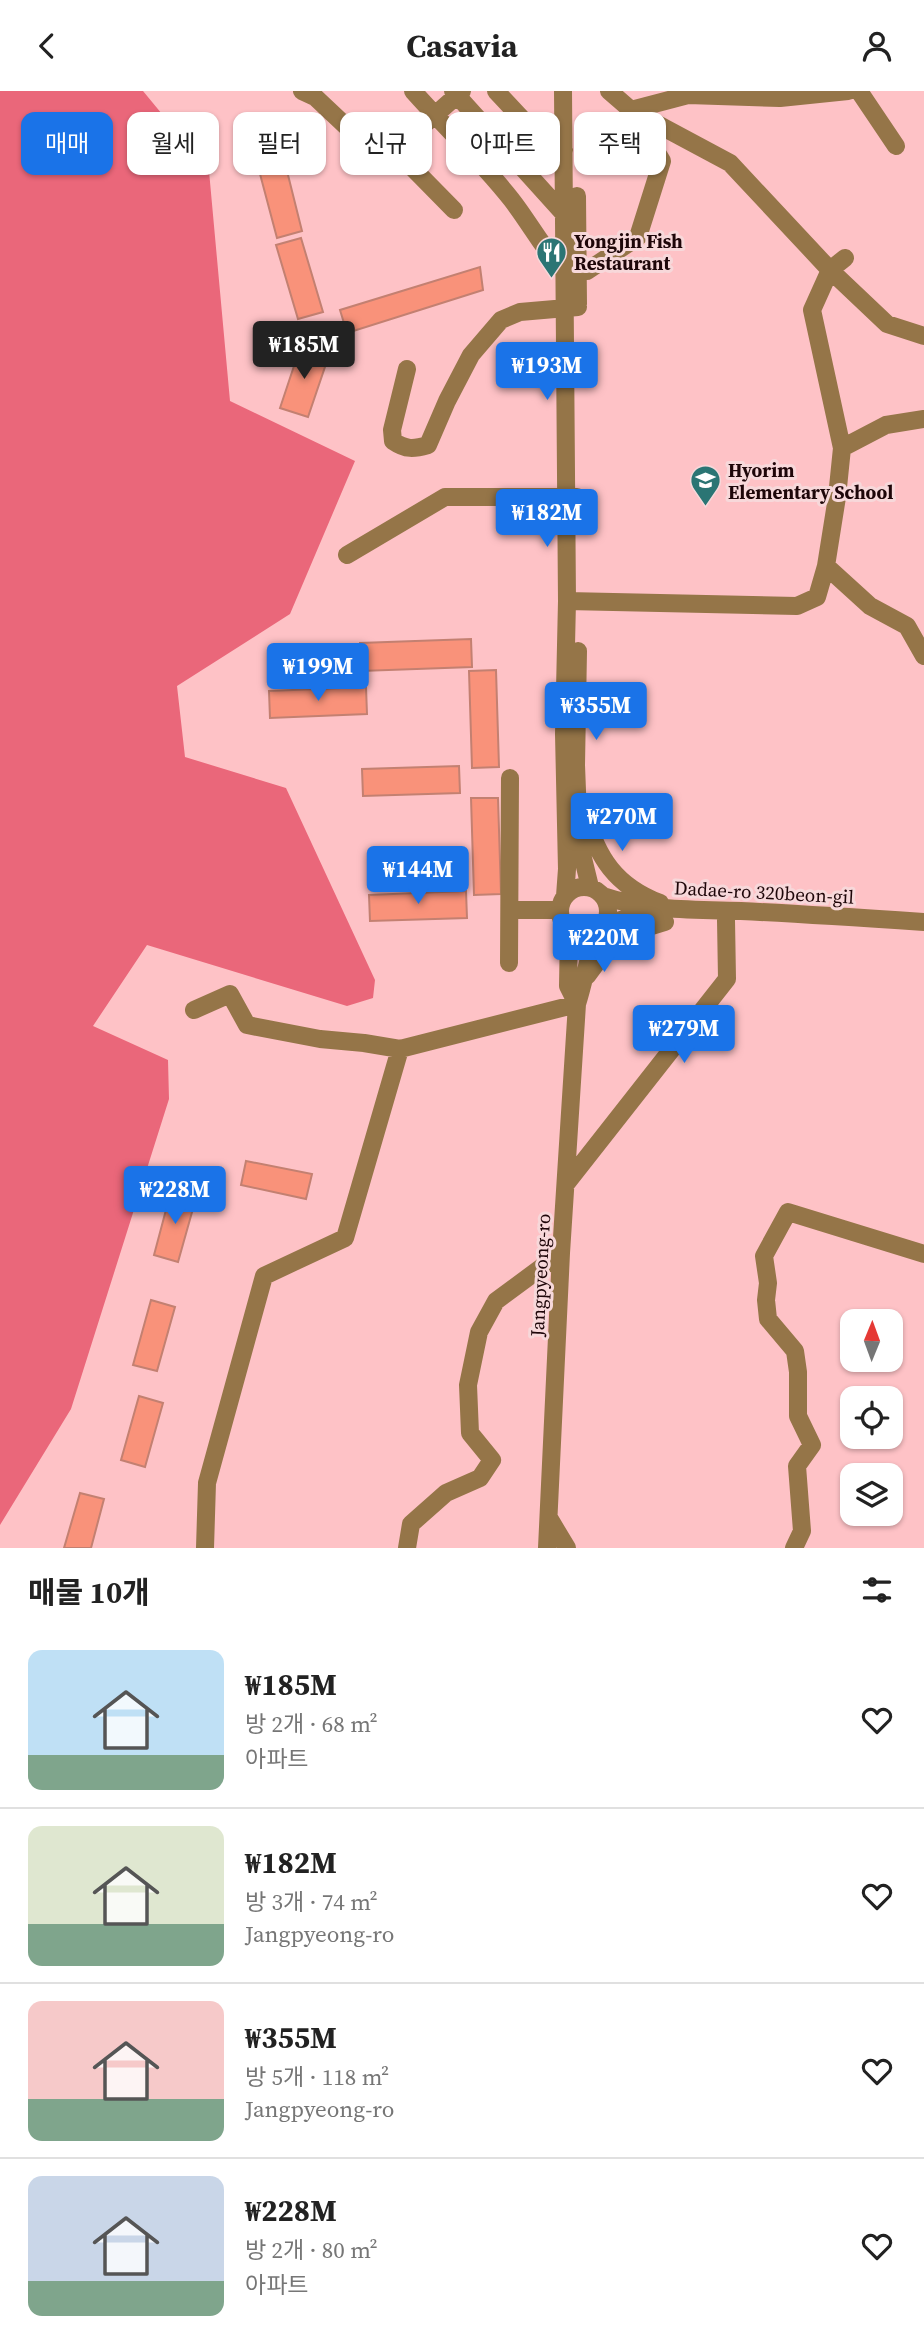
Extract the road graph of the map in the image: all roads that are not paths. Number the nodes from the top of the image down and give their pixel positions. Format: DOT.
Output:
graph roads {
  1 [pos="413,91"];
  2 [pos="496,91"];
  3 [pos="563,91"];
  4 [pos="575,91"];
  5 [pos="609,91"];
  6 [pos="848,91"];
  7 [pos="859,91"];
  8 [pos="312,93"];
  9 [pos="458,93"];
  10 [pos="631,110"];
  11 [pos="435,115"];
  12 [pos="432,118"];
  13 [pos="340,120"];
  14 [pos="896,146"];
  15 [pos="564,150"];
  16 [pos="420,175"];
  17 [pos="454,210"];
  18 [pos="565,215"];
  19 [pos="845,258"];
  20 [pos="830,270"];
  21 [pos="572,272"];
  22 [pos="572,307"];
  23 [pos="924,336"];
  24 [pos="407,369"];
  25 [pos="924,419"];
  26 [pos="842,448"];
  27 [pos="571,497"];
  28 [pos="347,555"];
  29 [pos="826,566"];
  30 [pos="573,601"];
  31 [pos="924,656"];
  32 [pos="510,778"];
  33 [pos="578,797"];
  34 [pos="596,892"];
  35 [pos="562,903"];
  36 [pos="510,910"];
  37 [pos="672,913"];
  38 [pos="726,920"];
  39 [pos="924,922"];
  40 [pos="601,927"];
  41 [pos="569,930"];
  42 [pos="924,933"];
  43 [pos="509,963"];
  44 [pos="584,982"];
  45 [pos="577,1004"];
  46 [pos="194,1010"];
  47 [pos="400,1049"];
  48 [pos="566,1184"];
  49 [pos="561,1253"];
  50 [pos="924,1254"];
  51 [pos="549,1518"];
  52 [pos="205,1548"];
  53 [pos="407,1548"];
  54 [pos="547,1548"];
  55 [pos="567,1548"];
  56 [pos="794,1548"];
  1 -- 11 [label="street"];
  2 -- 15 [label="street"];
  3 -- 15 [label="street"];
  4 -- 21 [label="street"];
  5 -- 10 [label="street"];
  6 -- 10 [label="street"];
  7 -- 14 [label="street"];
  8 -- 13 [label="street"];
  9 -- 11 [label="street"];
  9 -- 18 [label="street"];
  10 -- 20 [label="street"];
  10 -- 21 [label="street"];
  11 -- 12 [label="street"];
  11 -- 21 [label="street"];
  15 -- 18 [label="street"];
  16 -- 17 [label="street"];
  18 -- 21 [label="street"];
  19 -- 20 [label="street"];
  20 -- 23 [label="street"];
  20 -- 26 [label="street"];
  21 -- 22 [label="street"];
  22 -- 24 [label="street"];
  22 -- 27 [label="street"];
  25 -- 26 [label="street"];
  26 -- 29 [label="street"];
  27 -- 28 [label="street"];
  27 -- 30 [label="street"];
  29 -- 30 [label="street"];
  29 -- 31 [label="street"];
  30 -- 33 [label="street"];
  30 -- 35 [label="street"];
  32 -- 36 [label="street"];
  33 -- 34 [label="street"];
  33 -- 37 [label="street"];
  34 -- 35 [label="street"];
  34 -- 37 [label="street, Dadae-ro 320beon-gil"];
  34 -- 40 [label="street"];
  35 -- 36 [label="street"];
  35 -- 41 [label="street"];
  36 -- 43 [label="street"];
  37 -- 38 [label="street, Dadae-ro 320beon-gil"];
  37 -- 39 [label="street, Dadae-ro 320beon-gil"];
  37 -- 40 [label="street, Dadae-ro 320beon-gil"];
  37 -- 44 [label="street"];
  38 -- 42 [label="street, Dadae-ro 320beon-gil"];
  38 -- 48 [label="street"];
  40 -- 41 [label="street"];
  40 -- 44 [label="street"];
  41 -- 45 [label="street"];
  44 -- 45 [label="street"];
  45 -- 47 [label="street"];
  45 -- 48 [label="street, Jangpyeong-ro"];
  46 -- 47 [label="street"];
  47 -- 52 [label="street"];
  48 -- 49 [label="street, Jangpyeong-ro"];
  49 -- 51 [label="street, Jangpyeong-ro"];
  49 -- 53 [label="street"];
  50 -- 56 [label="street"];
  51 -- 54 [label="street, Jangpyeong-ro"];
  51 -- 55 [label="street"];
}
